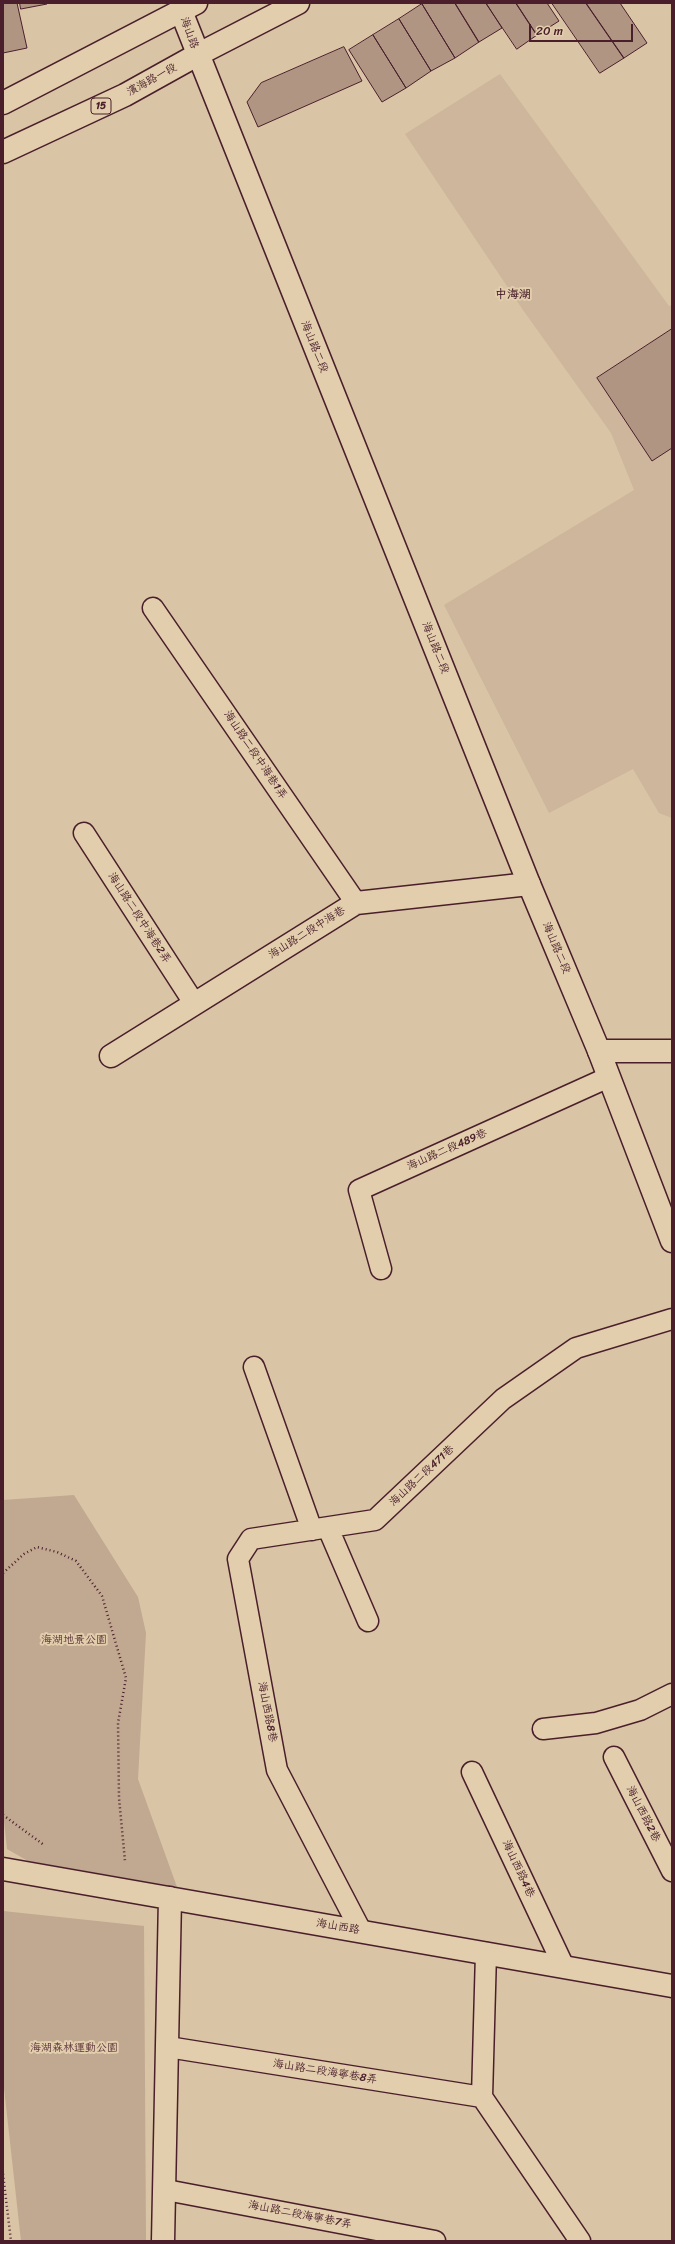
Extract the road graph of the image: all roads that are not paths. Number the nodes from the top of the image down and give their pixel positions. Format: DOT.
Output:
graph roads {
  1 [pos="298,3"];
  2 [pos="185,6"];
  3 [pos="197,54"];
  4 [pos="3,103"];
  5 [pos="3,152"];
  6 [pos="153,608"];
  7 [pos="84,833"];
  8 [pos="529,884"];
  9 [pos="356,903"];
  10 [pos="194,1003"];
  11 [pos="599,1050"];
  12 [pos="672,1051"];
  13 [pos="111,1056"];
  14 [pos="609,1077"];
  15 [pos="672,1241"];
  16 [pos="381,1269"];
  17 [pos="672,1319"];
  18 [pos="254,1367"];
  19 [pos="320,1529"];
  20 [pos="368,1621"];
  21 [pos="672,1694"];
  22 [pos="543,1729"];
  23 [pos="614,1757"];
  24 [pos="472,1772"];
  25 [pos="3,1869"];
  26 [pos="672,1871"];
  27 [pos="170,1898"];
  28 [pos="361,1931"];
  29 [pos="486,1953"];
  30 [pos="564,1967"];
  31 [pos="672,1986"];
  32 [pos="168,2047"];
  33 [pos="482,2097"];
  34 [pos="166,2190"];
  35 [pos="163,2241"];
  36 [pos="435,2241"];
  37 [pos="580,2241"];
  1 -- 3 [label="main road, 濱海路一段 / 15"];
  2 -- 3 [label="main road, 海山路"];
  2 -- 4 [label="main road"];
  3 -- 5 [label="main road, 濱海路一段 / 15"];
  3 -- 8 [label="main road, 海山路二段"];
  6 -- 9 [label="lane, 海山路二段中海巷1弄"];
  7 -- 10 [label="lane, 海山路二段中海巷2弄"];
  8 -- 9 [label="main road, 海山路二段中海巷"];
  8 -- 11 [label="main road, 海山路二段"];
  9 -- 10 [label="main road, 海山路二段中海巷"];
  10 -- 13 [label="main road, 海山路二段中海巷"];
  11 -- 12 [label="main road"];
  11 -- 14 [label="main road, 海山路二段"];
  14 -- 15 [label="main road, 海山路二段"];
  14 -- 16 [label="lane, 海山路二段489巷"];
  17 -- 19 [label="lane, 海山路二段471巷"];
  18 -- 19 [label="lane"];
  19 -- 20 [label="lane"];
  19 -- 28 [label="lane, 海山西路8巷"];
  21 -- 22 [label="lane"];
  23 -- 26 [label="lane, 海山西路2巷"];
  24 -- 30 [label="lane, 海山西路4巷"];
  25 -- 27 [label="main road, 海山西路"];
  27 -- 28 [label="main road, 海山西路"];
  27 -- 32 [label="main road"];
  28 -- 29 [label="main road, 海山西路"];
  29 -- 30 [label="main road, 海山西路"];
  29 -- 33 [label="lane"];
  30 -- 31 [label="main road, 海山西路"];
  32 -- 33 [label="lane, 海山路二段海寧巷8弄"];
  32 -- 34 [label="main road"];
  33 -- 37 [label="lane"];
  34 -- 35 [label="main road"];
  34 -- 36 [label="lane, 海山路二段海寧巷7弄"];
}
